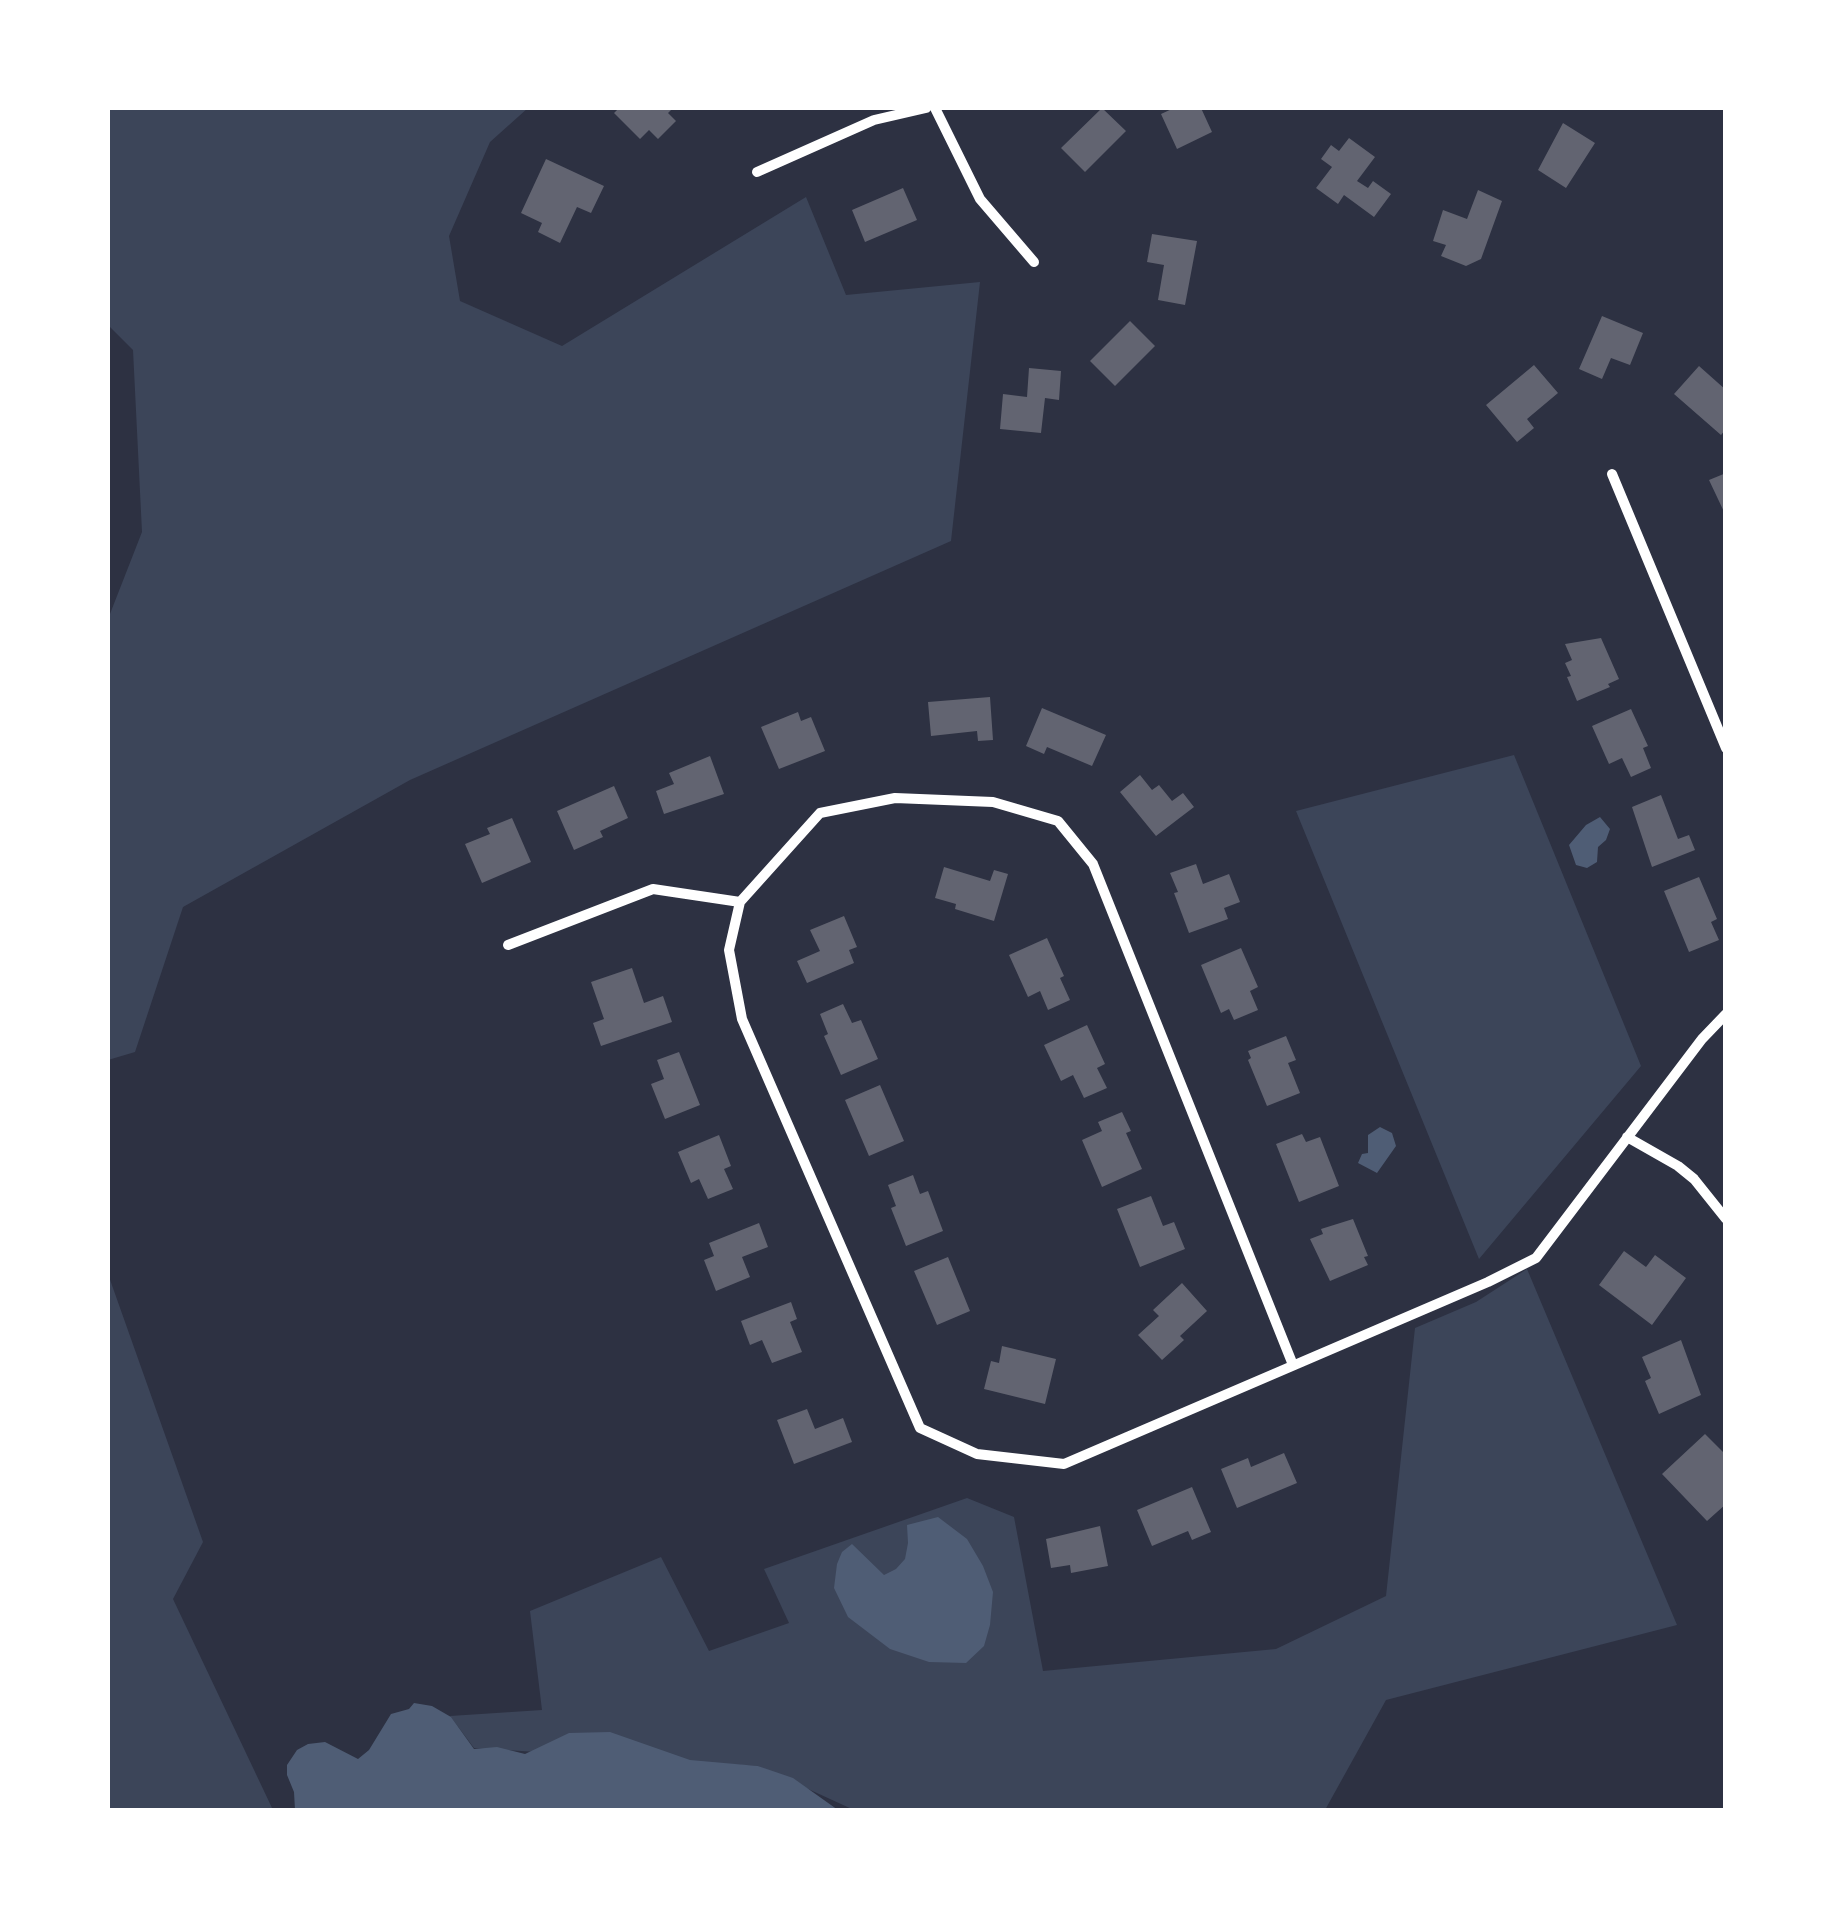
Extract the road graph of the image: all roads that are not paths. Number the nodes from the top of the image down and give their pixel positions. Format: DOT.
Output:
graph roads {
  1 [pos="926,108"];
  2 [pos="934,108"];
  3 [pos="757,172"];
  4 [pos="1034,262"];
  5 [pos="1612,474"];
  6 [pos="1726,748"];
  7 [pos="740,902"];
  8 [pos="508,945"];
  9 [pos="1726,1014"];
  10 [pos="1627,1137"];
  11 [pos="1726,1219"];
  12 [pos="1293,1365"];
  1 -- 3 [label="street"];
  2 -- 4 [label="street"];
  5 -- 6 [label="street"];
  7 -- 8 [label="street"];
  7 -- 12 [label="street"];
  7 -- 12 [label="street"];
  9 -- 10 [label="street"];
  10 -- 11 [label="street"];
  10 -- 12 [label="street"];
}
